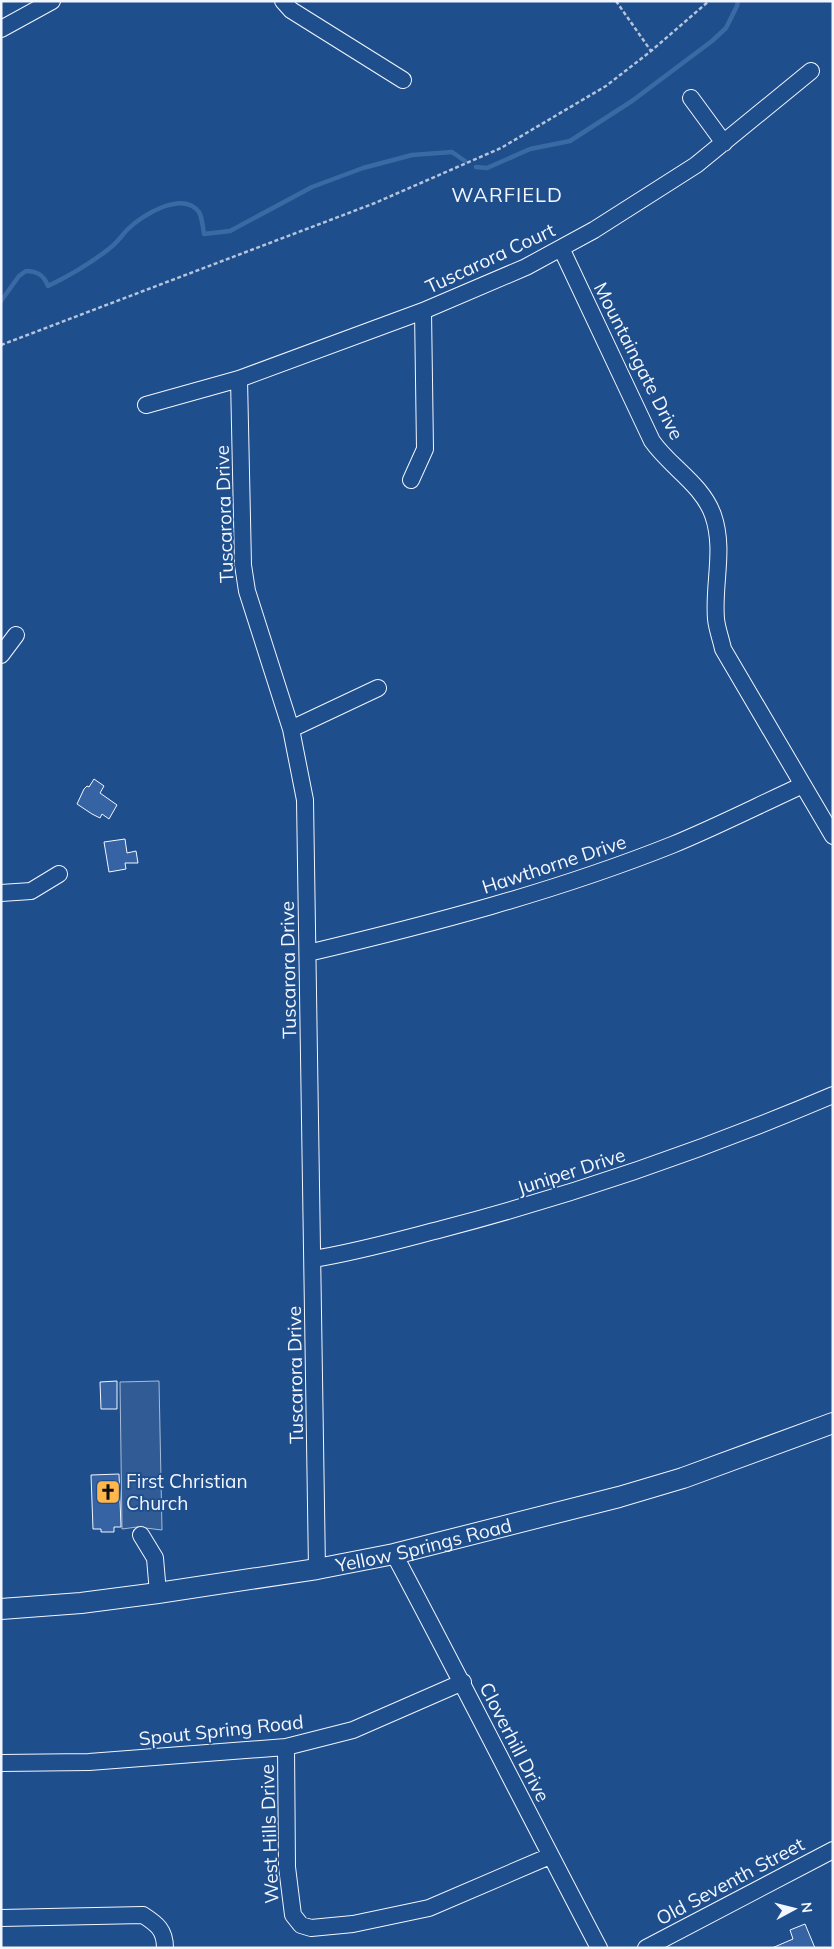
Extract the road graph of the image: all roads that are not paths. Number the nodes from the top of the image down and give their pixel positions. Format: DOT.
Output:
graph roads {
  1 [pos="52,1"];
  2 [pos="283,1"];
  3 [pos="1,29"];
  4 [pos="811,71"];
  5 [pos="403,80"];
  6 [pos="691,98"];
  7 [pos="724,143"];
  8 [pos="561,248"];
  9 [pos="423,312"];
  10 [pos="239,379"];
  11 [pos="146,405"];
  12 [pos="411,480"];
  13 [pos="16,634"];
  14 [pos="1,655"];
  15 [pos="378,688"];
  16 [pos="291,728"];
  17 [pos="803,785"];
  18 [pos="833,836"];
  19 [pos="58,874"];
  20 [pos="1,893"];
  21 [pos="308,953"];
  22 [pos="833,1095"];
  23 [pos="313,1259"];
  24 [pos="833,1423"];
  25 [pos="142,1535"];
  26 [pos="394,1554"];
  27 [pos="317,1569"];
  28 [pos="158,1593"];
  29 [pos="1,1609"];
  30 [pos="463,1682"];
  31 [pos="286,1747"];
  32 [pos="1,1763"];
  33 [pos="833,1850"];
  34 [pos="550,1856"];
  35 [pos="1,1918"];
  36 [pos="165,1948"];
  37 [pos="599,1948"];
  38 [pos="646,1948"];
  1 -- 3 [label="street"];
  2 -- 5 [label="street"];
  4 -- 7 [label="street, Tuscarora Court"];
  6 -- 7 [label="street"];
  7 -- 8 [label="street, Tuscarora Court"];
  8 -- 9 [label="street, Tuscarora Court"];
  8 -- 17 [label="street, Mountaingate Drive"];
  9 -- 10 [label="street, Tuscarora Court"];
  9 -- 12 [label="street"];
  10 -- 11 [label="street, Tuscarora Court"];
  10 -- 16 [label="street, Tuscarora Drive"];
  13 -- 14 [label="street"];
  15 -- 16 [label="street"];
  16 -- 21 [label="street, Tuscarora Drive"];
  17 -- 18 [label="street, Mountaingate Drive"];
  17 -- 21 [label="street, Hawthorne Drive"];
  19 -- 20 [label="street"];
  21 -- 23 [label="street, Tuscarora Drive"];
  22 -- 23 [label="street, Juniper Drive"];
  23 -- 27 [label="street, Tuscarora Drive"];
  24 -- 26 [label="main road, Yellow Springs Road"];
  25 -- 28 [label="street"];
  26 -- 27 [label="main road, Yellow Springs Road"];
  26 -- 30 [label="street, Cloverhill Drive"];
  27 -- 28 [label="main road, Yellow Springs Road"];
  28 -- 29 [label="main road, Yellow Springs Road"];
  30 -- 31 [label="street, Spout Spring Road"];
  30 -- 34 [label="street, Cloverhill Drive"];
  31 -- 32 [label="street, Spout Spring Road"];
  31 -- 34 [label="street, West Hills Drive"];
  33 -- 38 [label="street, Old Seventh Street"];
  34 -- 37 [label="street, Cloverhill Drive"];
  35 -- 36 [label="street"];
}
